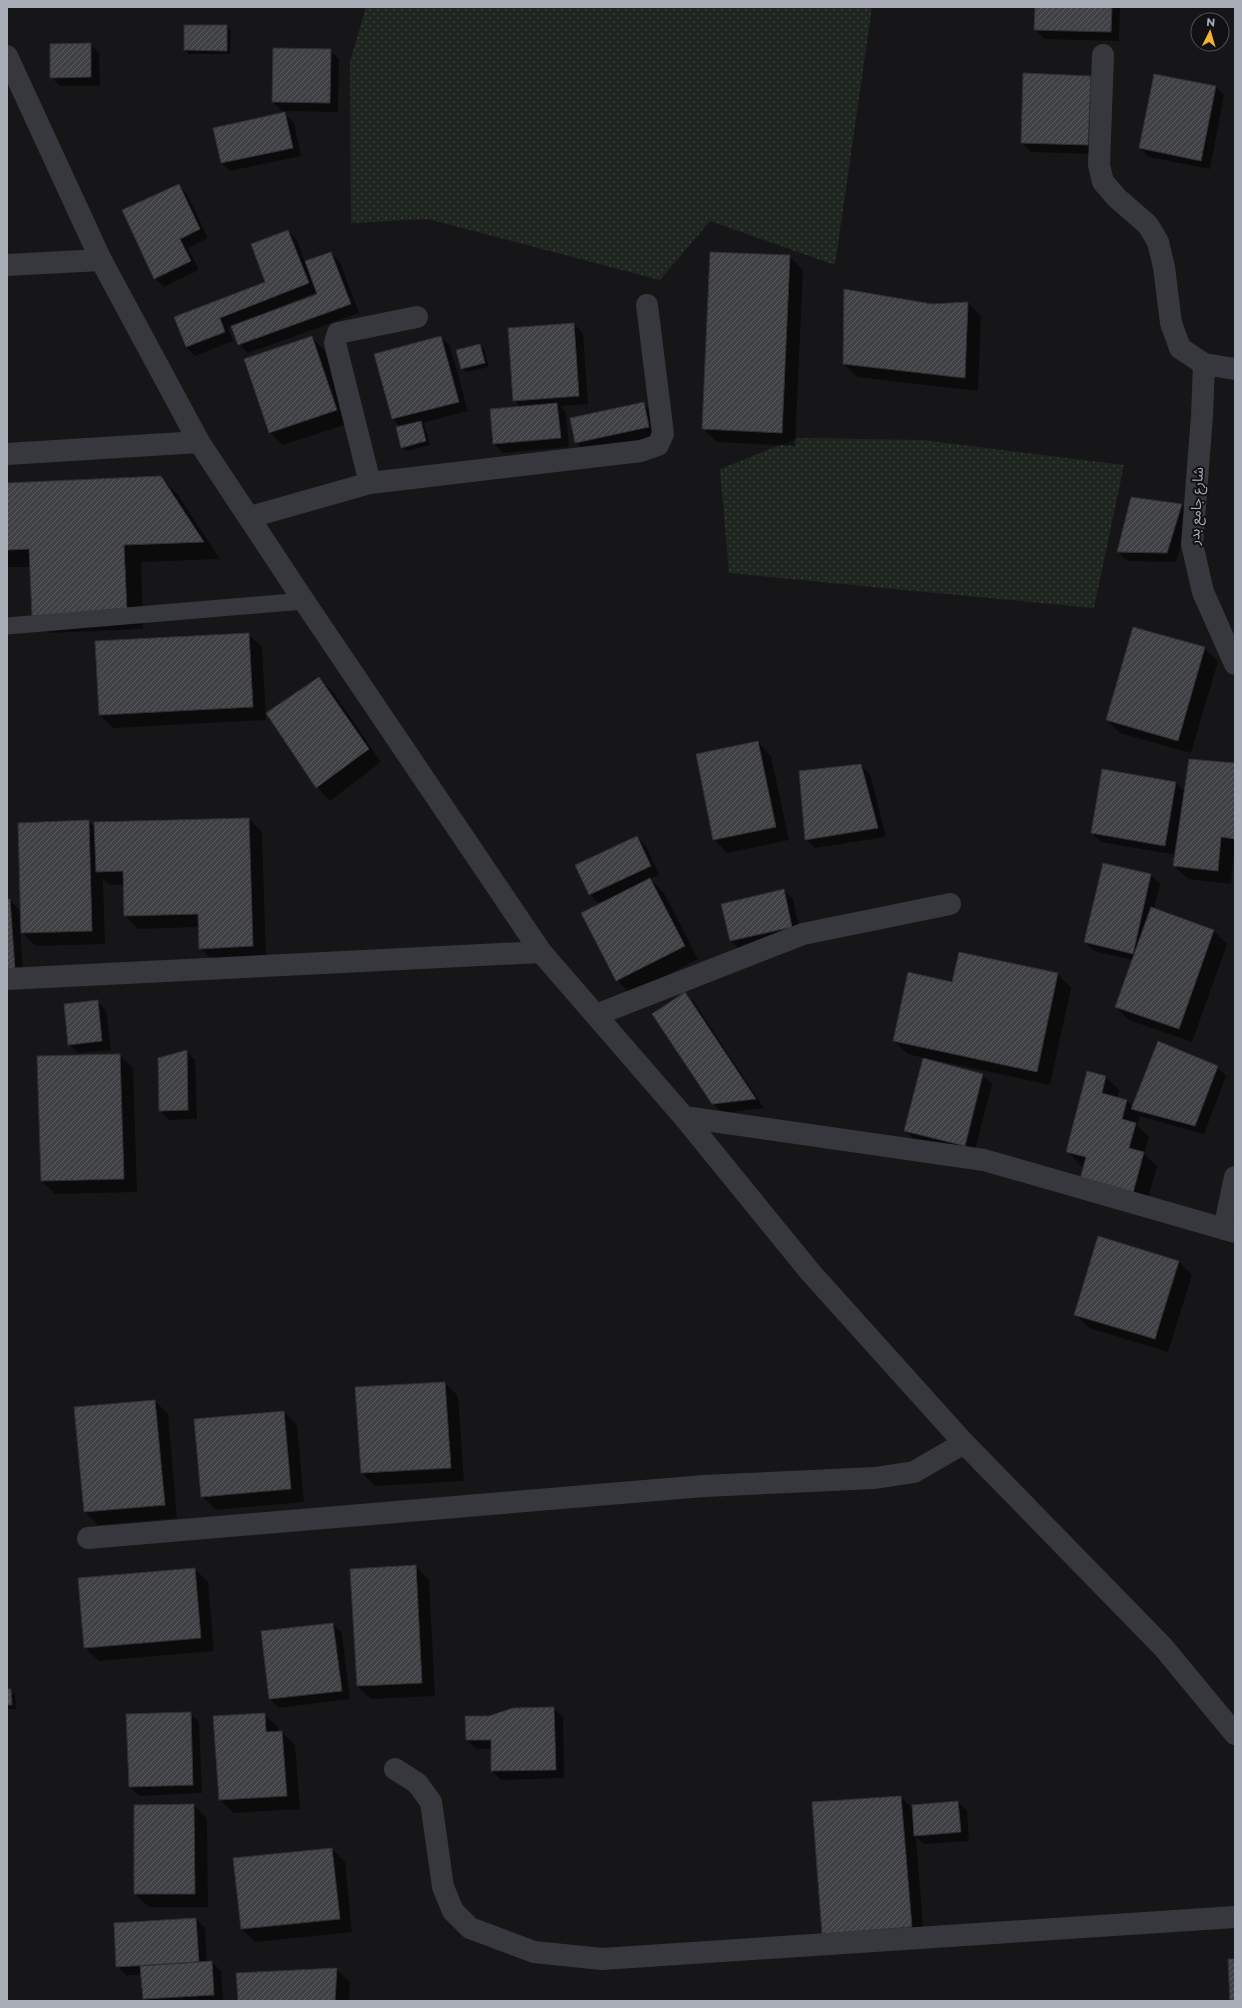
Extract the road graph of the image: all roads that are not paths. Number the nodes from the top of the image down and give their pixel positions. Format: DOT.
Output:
graph roads {
  1 [pos="1104,55"];
  2 [pos="9,63"];
  3 [pos="101,260"];
  4 [pos="7,265"];
  5 [pos="647,305"];
  6 [pos="417,317"];
  7 [pos="1204,364"];
  8 [pos="1235,369"];
  9 [pos="199,442"];
  10 [pos="7,454"];
  11 [pos="370,483"];
  12 [pos="250,517"];
  13 [pos="304,601"];
  14 [pos="7,626"];
  15 [pos="1235,664"];
  16 [pos="950,904"];
  17 [pos="541,952"];
  18 [pos="7,979"];
  19 [pos="596,1015"];
  20 [pos="684,1117"];
  21 [pos="1235,1177"];
  22 [pos="1230,1230"];
  23 [pos="964,1443"];
  24 [pos="88,1538"];
  25 [pos="1235,1734"];
  26 [pos="395,1769"];
  27 [pos="1235,1917"];
  1 -- 7 [label="street"];
  2 -- 3 [label="street"];
  3 -- 4 [label="street"];
  3 -- 9 [label="street"];
  5 -- 11 [label="street"];
  6 -- 11 [label="street"];
  7 -- 8 [label="street"];
  7 -- 15 [label="street, شارع جامع بدر"];
  9 -- 10 [label="street"];
  9 -- 12 [label="street"];
  11 -- 12 [label="street"];
  12 -- 13 [label="street"];
  13 -- 14 [label="lane"];
  13 -- 17 [label="street"];
  16 -- 19 [label="street"];
  17 -- 18 [label="street"];
  17 -- 19 [label="street"];
  19 -- 20 [label="street"];
  20 -- 22 [label="street"];
  20 -- 23 [label="street"];
  21 -- 22 [label="street"];
  23 -- 24 [label="street"];
  23 -- 25 [label="street"];
  26 -- 27 [label="street"];
}
